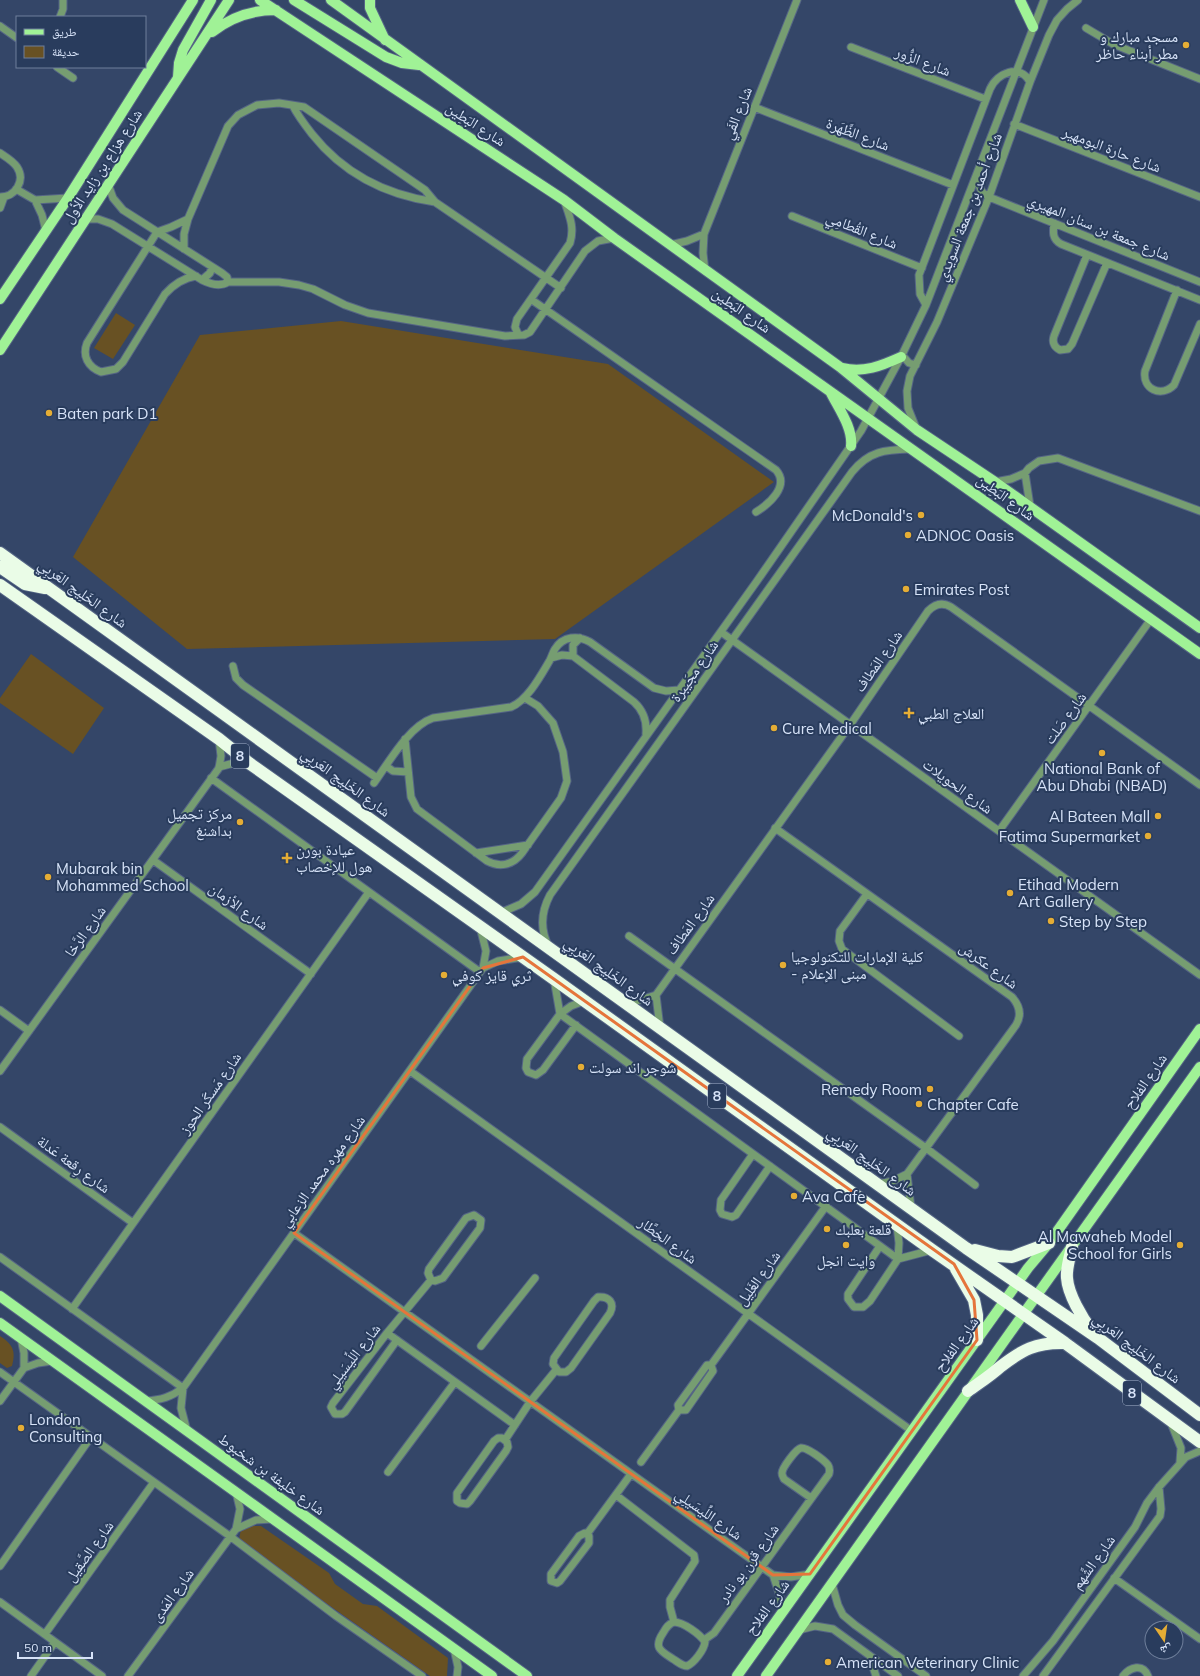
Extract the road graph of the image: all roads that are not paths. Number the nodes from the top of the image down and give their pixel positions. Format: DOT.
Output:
graph roads {
  1 [pos="64,0"];
  2 [pos="186,0"];
  3 [pos="193,0"];
  4 [pos="211,0"];
  5 [pos="229,0"];
  6 [pos="260,0"];
  7 [pos="294,0"];
  8 [pos="330,0"];
  9 [pos="370,0"];
  10 [pos="1020,0"];
  11 [pos="1044,0"];
  12 [pos="1078,0"];
  13 [pos="795,1"];
  14 [pos="276,10"];
  15 [pos="186,12"];
  16 [pos="60,16"];
  17 [pos="0,26"];
  18 [pos="1033,26"];
  19 [pos="1086,28"];
  20 [pos="16,37"];
  21 [pos="202,41"];
  22 [pos="386,41"];
  23 [pos="852,47"];
  24 [pos="422,65"];
  25 [pos="58,68"];
  26 [pos="1016,72"];
  27 [pos="73,78"];
  28 [pos="177,79"];
  29 [pos="1200,79"];
  30 [pos="1030,82"];
  31 [pos="985,99"];
  32 [pos="293,106"];
  33 [pos="754,107"];
  34 [pos="310,111"];
  35 [pos="302,121"];
  36 [pos="1014,124"];
  37 [pos="0,152"];
  38 [pos="976,178"];
  39 [pos="108,184"];
  40 [pos="416,184"];
  41 [pos="953,185"];
  42 [pos="16,189"];
  43 [pos="2,197"];
  44 [pos="408,197"];
  45 [pos="989,197"];
  46 [pos="1200,197"];
  47 [pos="68,198"];
  48 [pos="35,200"];
  49 [pos="564,200"];
  50 [pos="435,202"];
  51 [pos="0,208"];
  52 [pos="792,216"];
  53 [pos="188,218"];
  54 [pos="85,219"];
  55 [pos="1054,223"];
  56 [pos="46,231"];
  57 [pos="157,232"];
  58 [pos="704,234"];
  59 [pos="614,238"];
  60 [pos="670,245"];
  61 [pos="148,246"];
  62 [pos="184,249"];
  63 [pos="1087,255"];
  64 [pos="1107,263"];
  65 [pos="212,267"];
  66 [pos="922,268"];
  67 [pos="705,271"];
  68 [pos="199,278"];
  69 [pos="547,278"];
  70 [pos="228,282"];
  71 [pos="1200,282"];
  72 [pos="561,288"];
  73 [pos="1177,290"];
  74 [pos="0,299"];
  75 [pos="532,300"];
  76 [pos="1200,300"];
  77 [pos="926,306"];
  78 [pos="546,310"];
  79 [pos="1200,324"];
  80 [pos="518,334"];
  81 [pos="0,350"];
  82 [pos="901,356"];
  83 [pos="916,365"];
  84 [pos="840,367"];
  85 [pos="830,391"];
  86 [pos="878,398"];
  87 [pos="868,417"];
  88 [pos="917,430"];
  89 [pos="851,446"];
  90 [pos="913,449"];
  91 [pos="1025,473"];
  92 [pos="995,482"];
  93 [pos="1030,506"];
  94 [pos="1200,511"];
  95 [pos="756,512"];
  96 [pos="0,553"];
  97 [pos="0,567"];
  98 [pos="0,585"];
  99 [pos="50,589"];
  100 [pos="1152,619"];
  101 [pos="1200,628"];
  102 [pos="721,632"];
  103 [pos="580,638"];
  104 [pos="732,641"];
  105 [pos="1200,654"];
  106 [pos="572,656"];
  107 [pos="551,658"];
  108 [pos="233,666"];
  109 [pos="679,690"];
  110 [pos="525,698"];
  111 [pos="1089,706"];
  112 [pos="850,724"];
  113 [pos="646,735"];
  114 [pos="219,739"];
  115 [pos="405,739"];
  116 [pos="249,763"];
  117 [pos="386,766"];
  118 [pos="220,767"];
  119 [pos="408,772"];
  120 [pos="211,778"];
  121 [pos="1200,785"];
  122 [pos="775,828"];
  123 [pos="999,831"];
  124 [pos="528,845"];
  125 [pos="476,853"];
  126 [pos="153,860"];
  127 [pos="369,892"];
  128 [pos="867,894"];
  129 [pos="500,912"];
  130 [pos="480,927"];
  131 [pos="629,936"];
  132 [pos="550,949"];
  133 [pos="523,957"];
  134 [pos="674,969"];
  135 [pos="482,970"];
  136 [pos="311,974"];
  137 [pos="1200,975"];
  138 [pos="554,979"];
  139 [pos="656,994"];
  140 [pos="584,1001"];
  141 [pos="627,1004"];
  142 [pos="0,1010"];
  143 [pos="560,1014"];
  144 [pos="576,1025"];
  145 [pos="660,1028"];
  146 [pos="1200,1029"];
  147 [pos="29,1031"];
  148 [pos="959,1036"];
  149 [pos="1200,1067"];
  150 [pos="0,1071"];
  151 [pos="410,1071"];
  152 [pos="0,1127"];
  153 [pos="926,1148"];
  154 [pos="753,1154"];
  155 [pos="770,1166"];
  156 [pos="907,1174"];
  157 [pos="878,1184"];
  158 [pos="975,1185"];
  159 [pos="826,1206"];
  160 [pos="911,1208"];
  161 [pos="134,1223"];
  162 [pos="897,1226"];
  163 [pos="294,1233"];
  164 [pos="1049,1243"];
  165 [pos="880,1246"];
  166 [pos="1072,1247"];
  167 [pos="966,1248"];
  168 [pos="932,1250"];
  169 [pos="0,1257"];
  170 [pos="898,1259"];
  171 [pos="954,1264"];
  172 [pos="535,1278"];
  173 [pos="431,1280"];
  174 [pos="1018,1283"];
  175 [pos="0,1296"];
  176 [pos="1037,1296"];
  177 [pos="1005,1301"];
  178 [pos="72,1309"];
  179 [pos="404,1312"];
  180 [pos="748,1314"];
  181 [pos="1024,1314"];
  182 [pos="0,1323"];
  183 [pos="387,1333"];
  184 [pos="21,1338"];
  185 [pos="1098,1338"];
  186 [pos="397,1340"];
  187 [pos="977,1340"];
  188 [pos="1065,1343"];
  189 [pos="481,1346"];
  190 [pos="52,1361"];
  191 [pos="24,1368"];
  192 [pos="556,1370"];
  193 [pos="0,1372"];
  194 [pos="14,1382"];
  195 [pos="455,1382"];
  196 [pos="183,1388"];
  197 [pos="968,1391"];
  198 [pos="0,1401"];
  199 [pos="146,1401"];
  200 [pos="530,1402"];
  201 [pos="1198,1411"];
  202 [pos="1170,1420"];
  203 [pos="515,1425"];
  204 [pos="187,1431"];
  205 [pos="912,1431"];
  206 [pos="91,1437"];
  207 [pos="505,1440"];
  208 [pos="1200,1442"];
  209 [pos="1200,1451"];
  210 [pos="641,1462"];
  211 [pos="1180,1462"];
  212 [pos="388,1472"];
  213 [pos="631,1474"];
  214 [pos="154,1482"];
  215 [pos="1159,1487"];
  216 [pos="236,1492"];
  217 [pos="616,1495"];
  218 [pos="811,1498"];
  219 [pos="1147,1502"];
  220 [pos="1161,1512"];
  221 [pos="274,1519"];
  222 [pos="236,1529"];
  223 [pos="588,1534"];
  224 [pos="231,1537"];
  225 [pos="0,1566"];
  226 [pos="761,1567"];
  227 [pos="810,1574"];
  228 [pos="773,1575"];
  229 [pos="1114,1578"];
  230 [pos="832,1584"];
  231 [pos="0,1602"];
  232 [pos="783,1610"];
  233 [pos="674,1622"];
  234 [pos="799,1630"];
  235 [pos="45,1634"];
  236 [pos="1200,1639"];
  237 [pos="704,1640"];
  238 [pos="55,1642"];
  239 [pos="454,1649"];
  240 [pos="869,1655"];
  241 [pos="872,1667"];
  242 [pos="30,1676"];
  243 [pos="102,1676"];
  244 [pos="128,1676"];
  245 [pos="422,1676"];
  246 [pos="457,1676"];
  247 [pos="492,1676"];
  248 [pos="527,1676"];
  249 [pos="736,1676"];
  250 [pos="766,1676"];
  251 [pos="868,1676"];
  252 [pos="876,1676"];
  253 [pos="898,1676"];
  254 [pos="926,1676"];
  255 [pos="1024,1676"];
  256 [pos="1043,1676"];
  257 [pos="1123,1676"];
  258 [pos="1148,1676"];
  1 -- 16 [label="street"];
  2 -- 15 [label="main road"];
  3 -- 15 [label="main road, شارع هزاع بن زايد الأول"];
  4 -- 28 [label="main road"];
  5 -- 21 [label="main road, شارع هزاع بن زايد الأول"];
  6 -- 14 [label="main road, شارع البَطِين"];
  7 -- 24 [label="main road"];
  8 -- 22 [label="main road, شارع البَطِين"];
  9 -- 22 [label="main road"];
  10 -- 18 [label="main road"];
  11 -- 18 [label="street, شارع أحمد بن جمعة السويدي"];
  12 -- 30 [label="street, شارع أحمد بن جمعة السويدي"];
  13 -- 33 [label="street, شارع الفَي"];
  14 -- 21 [label="main road"];
  14 -- 49 [label="main road, شارع البَطِين"];
  15 -- 47 [label="main road, شارع هزاع بن زايد الأول"];
  17 -- 20 [label="street"];
  18 -- 26 [label="street, شارع أحمد بن جمعة السويدي"];
  19 -- 29 [label="street"];
  21 -- 28 [label="main road, شارع هزاع بن زايد الأول"];
  22 -- 24 [label="main road, شارع البَطِين"];
  23 -- 31 [label="street, شارع الزُّور"];
  24 -- 60 [label="main road, شارع البَطِين"];
  25 -- 27 [label="street"];
  26 -- 30 [label="street"];
  26 -- 31 [label="street"];
  26 -- 38 [label="street, شارع أحمد بن جمعة السويدي"];
  28 -- 39 [label="main road, شارع هزاع بن زايد الأول"];
  30 -- 36 [label="street, شارع أحمد بن جمعة السويدي"];
  31 -- 41 [label="street"];
  32 -- 34 [label="street"];
  32 -- 35 [label="street"];
  32 -- 53 [label="street"];
  33 -- 41 [label="street, شارع الظَّهَرة"];
  33 -- 58 [label="street, شارع الفَي"];
  34 -- 35 [label="street"];
  34 -- 40 [label="street"];
  35 -- 44 [label="street"];
  36 -- 45 [label="street, شارع أحمد بن جمعة السويدي"];
  36 -- 46 [label="street, شارع حارة البومهير"];
  37 -- 42 [label="street"];
  38 -- 45 [label="street"];
  38 -- 77 [label="street, شارع أحمد بن جمعة السويدي"];
  39 -- 54 [label="main road, شارع هزاع بن زايد الأول"];
  39 -- 57 [label="street"];
  40 -- 44 [label="street"];
  40 -- 50 [label="street"];
  41 -- 66 [label="street"];
  42 -- 43 [label="street"];
  42 -- 48 [label="street"];
  43 -- 51 [label="street"];
  44 -- 50 [label="street"];
  45 -- 55 [label="street, شارع جمعة بن سنان المهيري"];
  45 -- 83 [label="street, شارع أحمد بن جمعة السويدي"];
  47 -- 48 [label="street"];
  47 -- 56 [label="main road, شارع هزاع بن زايد الأول"];
  48 -- 56 [label="street"];
  49 -- 59 [label="main road, شارع البَطِين"];
  49 -- 69 [label="street"];
  50 -- 69 [label="street"];
  52 -- 66 [label="street, شارع القُطامِي"];
  53 -- 57 [label="street"];
  53 -- 62 [label="street"];
  54 -- 61 [label="street"];
  54 -- 81 [label="main road, شارع هزاع بن زايد الأول"];
  55 -- 63 [label="street"];
  55 -- 71 [label="street, شارع جمعة بن سنان المهيري"];
  56 -- 74 [label="main road, شارع هزاع بن زايد الأول"];
  57 -- 61 [label="street"];
  57 -- 62 [label="street"];
  58 -- 60 [label="street"];
  58 -- 67 [label="street, شارع الفَي"];
  59 -- 72 [label="street"];
  59 -- 85 [label="main road, شارع البَطِين"];
  60 -- 67 [label="main road, شارع البَطِين"];
  61 -- 68 [label="street"];
  61 -- 68 [label="street"];
  62 -- 65 [label="street"];
  63 -- 64 [label="street"];
  63 -- 64 [label="street, شارع جمعة بن سنان المهيري"];
  64 -- 73 [label="street"];
  65 -- 68 [label="street"];
  65 -- 70 [label="street"];
  66 -- 77 [label="street"];
  67 -- 84 [label="main road, شارع البَطِين"];
  68 -- 70 [label="street"];
  69 -- 72 [label="street"];
  69 -- 75 [label="street"];
  70 -- 80 [label="street"];
  72 -- 78 [label="street"];
  73 -- 76 [label="street"];
  73 -- 79 [label="street"];
  75 -- 78 [label="street"];
  75 -- 80 [label="street"];
  77 -- 82 [label="street, شارع أحمد بن جمعة السويدي"];
  78 -- 80 [label="street"];
  78 -- 95 [label="street"];
  82 -- 83 [label="street"];
  82 -- 84 [label="main road"];
  82 -- 86 [label="street, شارع أحمد بن جمعة السويدي"];
  83 -- 88 [label="street, شارع أحمد بن جمعة السويدي"];
  84 -- 86 [label="main road, شارع البَطِين"];
  85 -- 87 [label="main road, شارع البَطِين"];
  85 -- 89 [label="main road"];
  86 -- 87 [label="street, شارع مجَيبرة"];
  86 -- 88 [label="main road, شارع البَطِين"];
  87 -- 89 [label="street, شارع مجَيبرة"];
  87 -- 90 [label="main road, شارع البَطِين"];
  88 -- 92 [label="main road, شارع البَطِين"];
  89 -- 102 [label="street, شارع مجَيبرة"];
  90 -- 100 [label="main road, شارع البَطِين"];
  90 -- 104 [label="street, شارع مجَيبرة"];
  91 -- 92 [label="street"];
  91 -- 93 [label="street"];
  91 -- 94 [label="street"];
  92 -- 93 [label="main road, شارع البَطِين"];
  93 -- 101 [label="main road, شارع البَطِين"];
  96 -- 99 [label="highway, شارع الخَلِيج العَربِي / 8"];
  97 -- 99 [label="highway"];
  98 -- 114 [label="highway, 8"];
  99 -- 129 [label="highway, شارع الخَلِيج العَربِي / 8"];
  100 -- 105 [label="main road, شارع البَطِين"];
  100 -- 111 [label="street, شارع صَلت"];
  102 -- 104 [label="street, شارع الحويلات"];
  102 -- 109 [label="street, شارع مجَيبرة"];
  103 -- 106 [label="street"];
  103 -- 107 [label="street"];
  103 -- 109 [label="street"];
  104 -- 112 [label="street, شارع الحويلات"];
  104 -- 132 [label="street, شارع مجَيبرة"];
  106 -- 107 [label="street"];
  106 -- 113 [label="street"];
  107 -- 110 [label="street"];
  108 -- 117 [label="street"];
  109 -- 113 [label="street, شارع مجَيبرة"];
  110 -- 115 [label="street"];
  110 -- 124 [label="street"];
  111 -- 112 [label="street, شارع المَطاف"];
  111 -- 121 [label="street, شارع المَطاف"];
  111 -- 123 [label="street, شارع صَلت"];
  112 -- 122 [label="street, شارع المَطاف"];
  112 -- 123 [label="street, شارع الحويلات"];
  113 -- 129 [label="street, شارع مجَيبرة"];
  114 -- 116 [label="highway, 8"];
  114 -- 118 [label="street"];
  115 -- 117 [label="street"];
  115 -- 119 [label="street"];
  116 -- 118 [label="street"];
  116 -- 130 [label="highway, 8"];
  117 -- 119 [label="street"];
  118 -- 120 [label="street, شارع الرَّخا"];
  119 -- 125 [label="street"];
  120 -- 126 [label="street, شارع الرَّخا"];
  120 -- 127 [label="street"];
  122 -- 128 [label="street, شارع عكرش"];
  122 -- 134 [label="street, شارع المَطاف"];
  123 -- 137 [label="street, شارع الحويلات"];
  124 -- 125 [label="street"];
  124 -- 125 [label="street"];
  126 -- 136 [label="street, شارع الأزمان"];
  126 -- 147 [label="street, شارع الرَّخا"];
  127 -- 135 [label="street"];
  127 -- 136 [label="street, شارع مَسكَر الحوز"];
  128 -- 148 [label="street"];
  128 -- 153 [label="street, شارع عكرش"];
  129 -- 132 [label="highway, شارع الخَلِيج العَربِي / 8"];
  130 -- 133 [label="highway, 8"];
  130 -- 135 [label="street, شارع مهره محمد الزعابي"];
  131 -- 134 [label="street"];
  132 -- 141 [label="highway, شارع الخَلِيج العَربِي / 8"];
  133 -- 135 [label="street"];
  133 -- 138 [label="highway, 8"];
  134 -- 139 [label="street, شارع المَطاف"];
  134 -- 153 [label="street"];
  135 -- 151 [label="street, شارع مهره محمد الزعابي"];
  136 -- 161 [label="street, شارع مَسكَر الحوز"];
  138 -- 140 [label="highway, 8"];
  138 -- 143 [label="street"];
  139 -- 141 [label="street"];
  139 -- 145 [label="street"];
  140 -- 143 [label="street"];
  140 -- 162 [label="highway, 8"];
  141 -- 145 [label="highway, شارع الخَلِيج العَربِي / 8"];
  142 -- 147 [label="street"];
  143 -- 144 [label="street"];
  143 -- 144 [label="street"];
  144 -- 154 [label="street"];
  145 -- 157 [label="highway, شارع الخَلِيج العَربِي / 8"];
  146 -- 164 [label="main road, شارع الفلاح"];
  147 -- 150 [label="street, شارع الرَّخا"];
  149 -- 166 [label="main road"];
  151 -- 163 [label="street, شارع مهره محمد الزعابي"];
  151 -- 180 [label="street, شارع الخِطَّار"];
  152 -- 161 [label="street, شارع رِقعة عَدلة"];
  153 -- 156 [label="street, شارع عكرش"];
  153 -- 158 [label="street"];
  154 -- 155 [label="street"];
  154 -- 155 [label="street"];
  155 -- 159 [label="street"];
  156 -- 157 [label="street"];
  156 -- 160 [label="street"];
  157 -- 160 [label="highway, شارع الخَلِيج العَربِي / 8"];
  159 -- 165 [label="street"];
  159 -- 180 [label="street, شارع الغَلِيل"];
  160 -- 167 [label="highway, شارع الخَلِيج العَربِي / 8"];
  161 -- 178 [label="street, شارع مَسكَر الحوز"];
  162 -- 168 [label="highway, 8"];
  162 -- 170 [label="street"];
  163 -- 179 [label="street, شارع اللِّيسَيلِي"];
  163 -- 196 [label="street, شارع مهره محمد الزعابي"];
  164 -- 167 [label="highway"];
  164 -- 174 [label="main road, شارع الفلاح"];
  165 -- 170 [label="street"];
  165 -- 170 [label="street"];
  166 -- 176 [label="main road"];
  166 -- 185 [label="highway"];
  167 -- 174 [label="highway, شارع الخَلِيج العَربِي / 8"];
  168 -- 170 [label="street"];
  168 -- 171 [label="highway, 8"];
  169 -- 178 [label="street"];
  171 -- 177 [label="highway, 8"];
  171 -- 187 [label="highway"];
  172 -- 189 [label="street"];
  173 -- 173 [label="street, شارع اللِّيسَيلِي"];
  173 -- 179 [label="street, شارع اللِّيسَيلِي"];
  174 -- 176 [label="highway, شارع الخَلِيج العَربِي / 8"];
  174 -- 177 [label="main road, شارع الفلاح"];
  175 -- 199 [label="main road, شارع خليفة بن شخبوط"];
  176 -- 181 [label="main road"];
  176 -- 185 [label="highway, شارع الخَلِيج العَربِي / 8"];
  177 -- 181 [label="highway, 8"];
  177 -- 187 [label="main road, شارع الفلاح"];
  178 -- 196 [label="street"];
  179 -- 183 [label="street, شارع اللِّيسَيلِي"];
  179 -- 200 [label="street, شارع اللِّيسَيلِي"];
  180 -- 205 [label="street, شارع الخِطَّار"];
  180 -- 210 [label="street, شارع الغَلِيل"];
  181 -- 188 [label="highway, 8"];
  181 -- 197 [label="main road"];
  182 -- 184 [label="main road"];
  183 -- 186 [label="street"];
  183 -- 186 [label="street, شارع اللِّيسَيلِي"];
  184 -- 190 [label="main road"];
  184 -- 191 [label="street"];
  185 -- 201 [label="highway, شارع الخَلِيج العَربِي / 8"];
  186 -- 195 [label="street"];
  187 -- 205 [label="main road, شارع الفلاح"];
  188 -- 197 [label="highway"];
  188 -- 202 [label="highway, 8"];
  190 -- 191 [label="street"];
  190 -- 216 [label="main road"];
  191 -- 194 [label="street"];
  192 -- 192 [label="street"];
  192 -- 200 [label="street"];
  193 -- 194 [label="street"];
  194 -- 198 [label="street"];
  194 -- 206 [label="street"];
  195 -- 203 [label="street"];
  195 -- 212 [label="street"];
  196 -- 199 [label="street, شارع مهره محمد الزعابي"];
  196 -- 204 [label="street, شارع مهره محمد الزعابي"];
  197 -- 230 [label="main road"];
  199 -- 204 [label="main road, شارع خليفة بن شخبوط"];
  200 -- 203 [label="street"];
  200 -- 213 [label="street, شارع اللِّيسَيلِي"];
  202 -- 208 [label="highway, 8"];
  202 -- 211 [label="street"];
  203 -- 207 [label="street"];
  204 -- 248 [label="main road, شارع خليفة بن شخبوط"];
  205 -- 227 [label="main road, شارع الفلاح"];
  206 -- 214 [label="street"];
  206 -- 225 [label="street"];
  207 -- 207 [label="street"];
  209 -- 211 [label="street, شارع الشَّهم"];
  211 -- 215 [label="street, شارع الشَّهم"];
  213 -- 217 [label="street"];
  213 -- 226 [label="street, شارع اللِّيسَيلِي"];
  214 -- 224 [label="street"];
  214 -- 235 [label="street, شارع الصَّقِيل"];
  215 -- 219 [label="street, شارع الشَّهم"];
  215 -- 220 [label="street"];
  216 -- 221 [label="main road"];
  216 -- 222 [label="street, شارع المَدى"];
  217 -- 223 [label="street"];
  217 -- 233 [label="street"];
  218 -- 218 [label="street, شارع قرن بو نادر"];
  218 -- 226 [label="street, شارع قرن بو نادر"];
  219 -- 220 [label="street"];
  219 -- 255 [label="street, شارع الشَّهم"];
  220 -- 229 [label="street"];
  221 -- 222 [label="street"];
  221 -- 239 [label="main road"];
  222 -- 224 [label="street, شارع المَدى"];
  223 -- 223 [label="street"];
  224 -- 244 [label="street, شارع المَدى"];
  224 -- 245 [label="street"];
  226 -- 228 [label="street, شارع اللِّيسَيلِي"];
  226 -- 237 [label="street, شارع قرن بو نادر"];
  227 -- 228 [label="street, شارع اللِّيسَيلِي"];
  227 -- 232 [label="main road, شارع الفلاح"];
  228 -- 232 [label="street"];
  229 -- 236 [label="street"];
  229 -- 256 [label="street"];
  230 -- 234 [label="main road"];
  230 -- 254 [label="street"];
  231 -- 235 [label="street"];
  232 -- 249 [label="main road, شارع الفلاح"];
  233 -- 237 [label="street"];
  233 -- 237 [label="street, شارع قرن بو نادر"];
  234 -- 240 [label="street"];
  234 -- 250 [label="main road"];
  235 -- 238 [label="street"];
  238 -- 242 [label="street"];
  238 -- 243 [label="street"];
  239 -- 246 [label="street"];
  239 -- 247 [label="main road"];
  240 -- 241 [label="street"];
  240 -- 253 [label="street"];
  241 -- 251 [label="street"];
  241 -- 252 [label="street"];
  257 -- 258 [label="street"];
}
